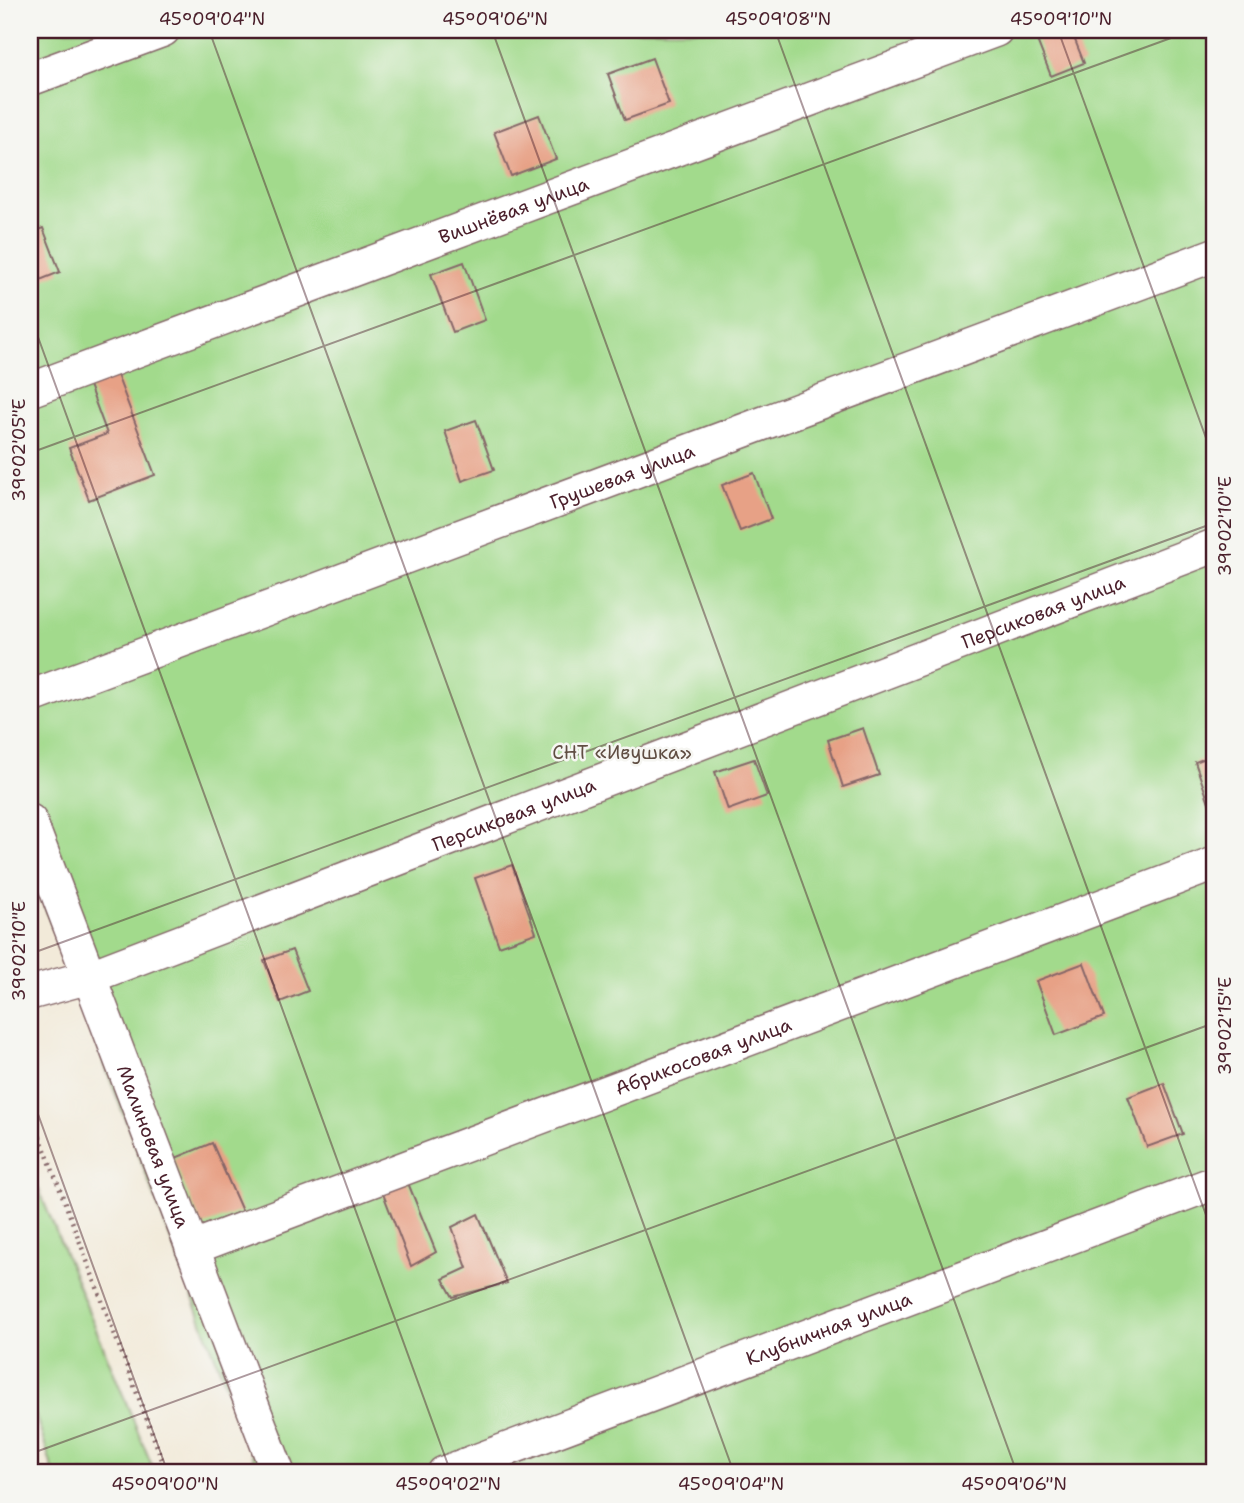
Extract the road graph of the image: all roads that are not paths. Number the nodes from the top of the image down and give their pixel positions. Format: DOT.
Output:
graph roads {
  1 [pos="163,30"];
  2 [pos="996,30"];
  3 [pos="30,79"];
  4 [pos="1214,255"];
  5 [pos="30,390"];
  6 [pos="1214,546"];
  7 [pos="30,698"];
  8 [pos="30,821"];
  9 [pos="1214,864"];
  10 [pos="89,977"];
  11 [pos="30,993"];
  12 [pos="1214,1183"];
  13 [pos="192,1248"];
  14 [pos="278,1473"];
  15 [pos="444,1473"];
  1 -- 3 [label="street"];
  2 -- 5 [label="street, Вишнёвая улица"];
  4 -- 7 [label="street, Грушевая улица"];
  6 -- 10 [label="street, Персиковая улица"];
  8 -- 10 [label="street, Малиновая улица"];
  9 -- 13 [label="street, Абрикосовая улица"];
  10 -- 11 [label="street, Персиковая улица"];
  10 -- 13 [label="street, Малиновая улица"];
  12 -- 15 [label="street, Клубничная улица"];
  13 -- 14 [label="street, Малиновая улица"];
}
